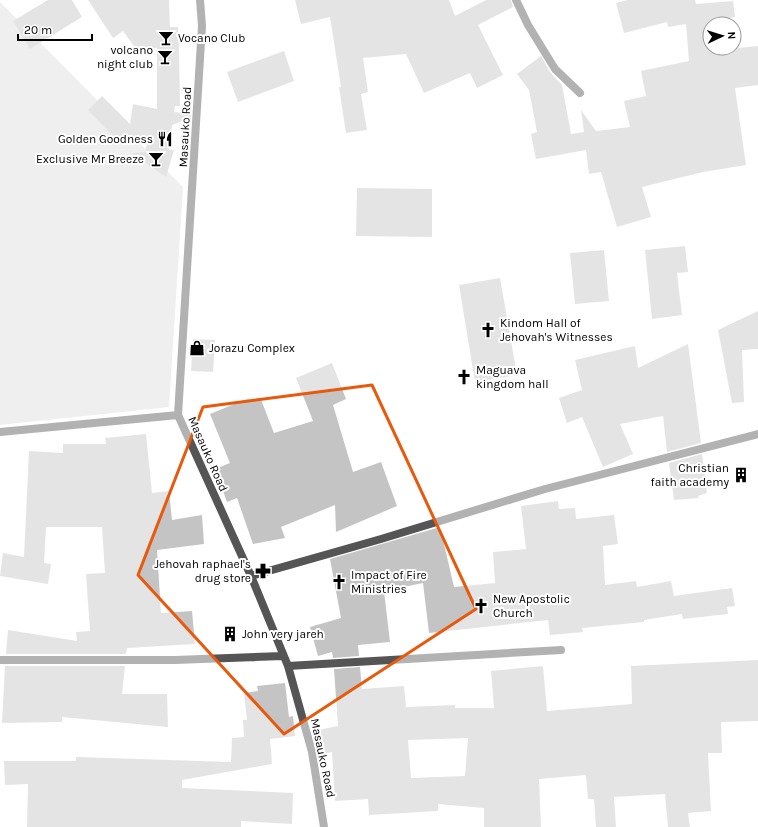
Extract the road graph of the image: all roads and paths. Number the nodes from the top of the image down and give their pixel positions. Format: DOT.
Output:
graph roads {
  1 [pos="200,0"];
  2 [pos="516,0"];
  3 [pos="580,93"];
  4 [pos="178,415"];
  5 [pos="0,432"];
  6 [pos="758,434"];
  7 [pos="251,576"];
  8 [pos="561,650"];
  9 [pos="283,656"];
  10 [pos="0,660"];
  11 [pos="288,666"];
  12 [pos="324,827"];
  1 -- 4 [label="street, Masauko Road"];
  2 -- 3 [label="street"];
  4 -- 5 [label="street"];
  4 -- 7 [label="street, Masauko Road"];
  6 -- 7 [label="street"];
  7 -- 9 [label="street, Masauko Road"];
  8 -- 11 [label="street"];
  9 -- 10 [label="street"];
  9 -- 11 [label="street, Masauko Road"];
  11 -- 12 [label="street, Masauko Road"];
}
